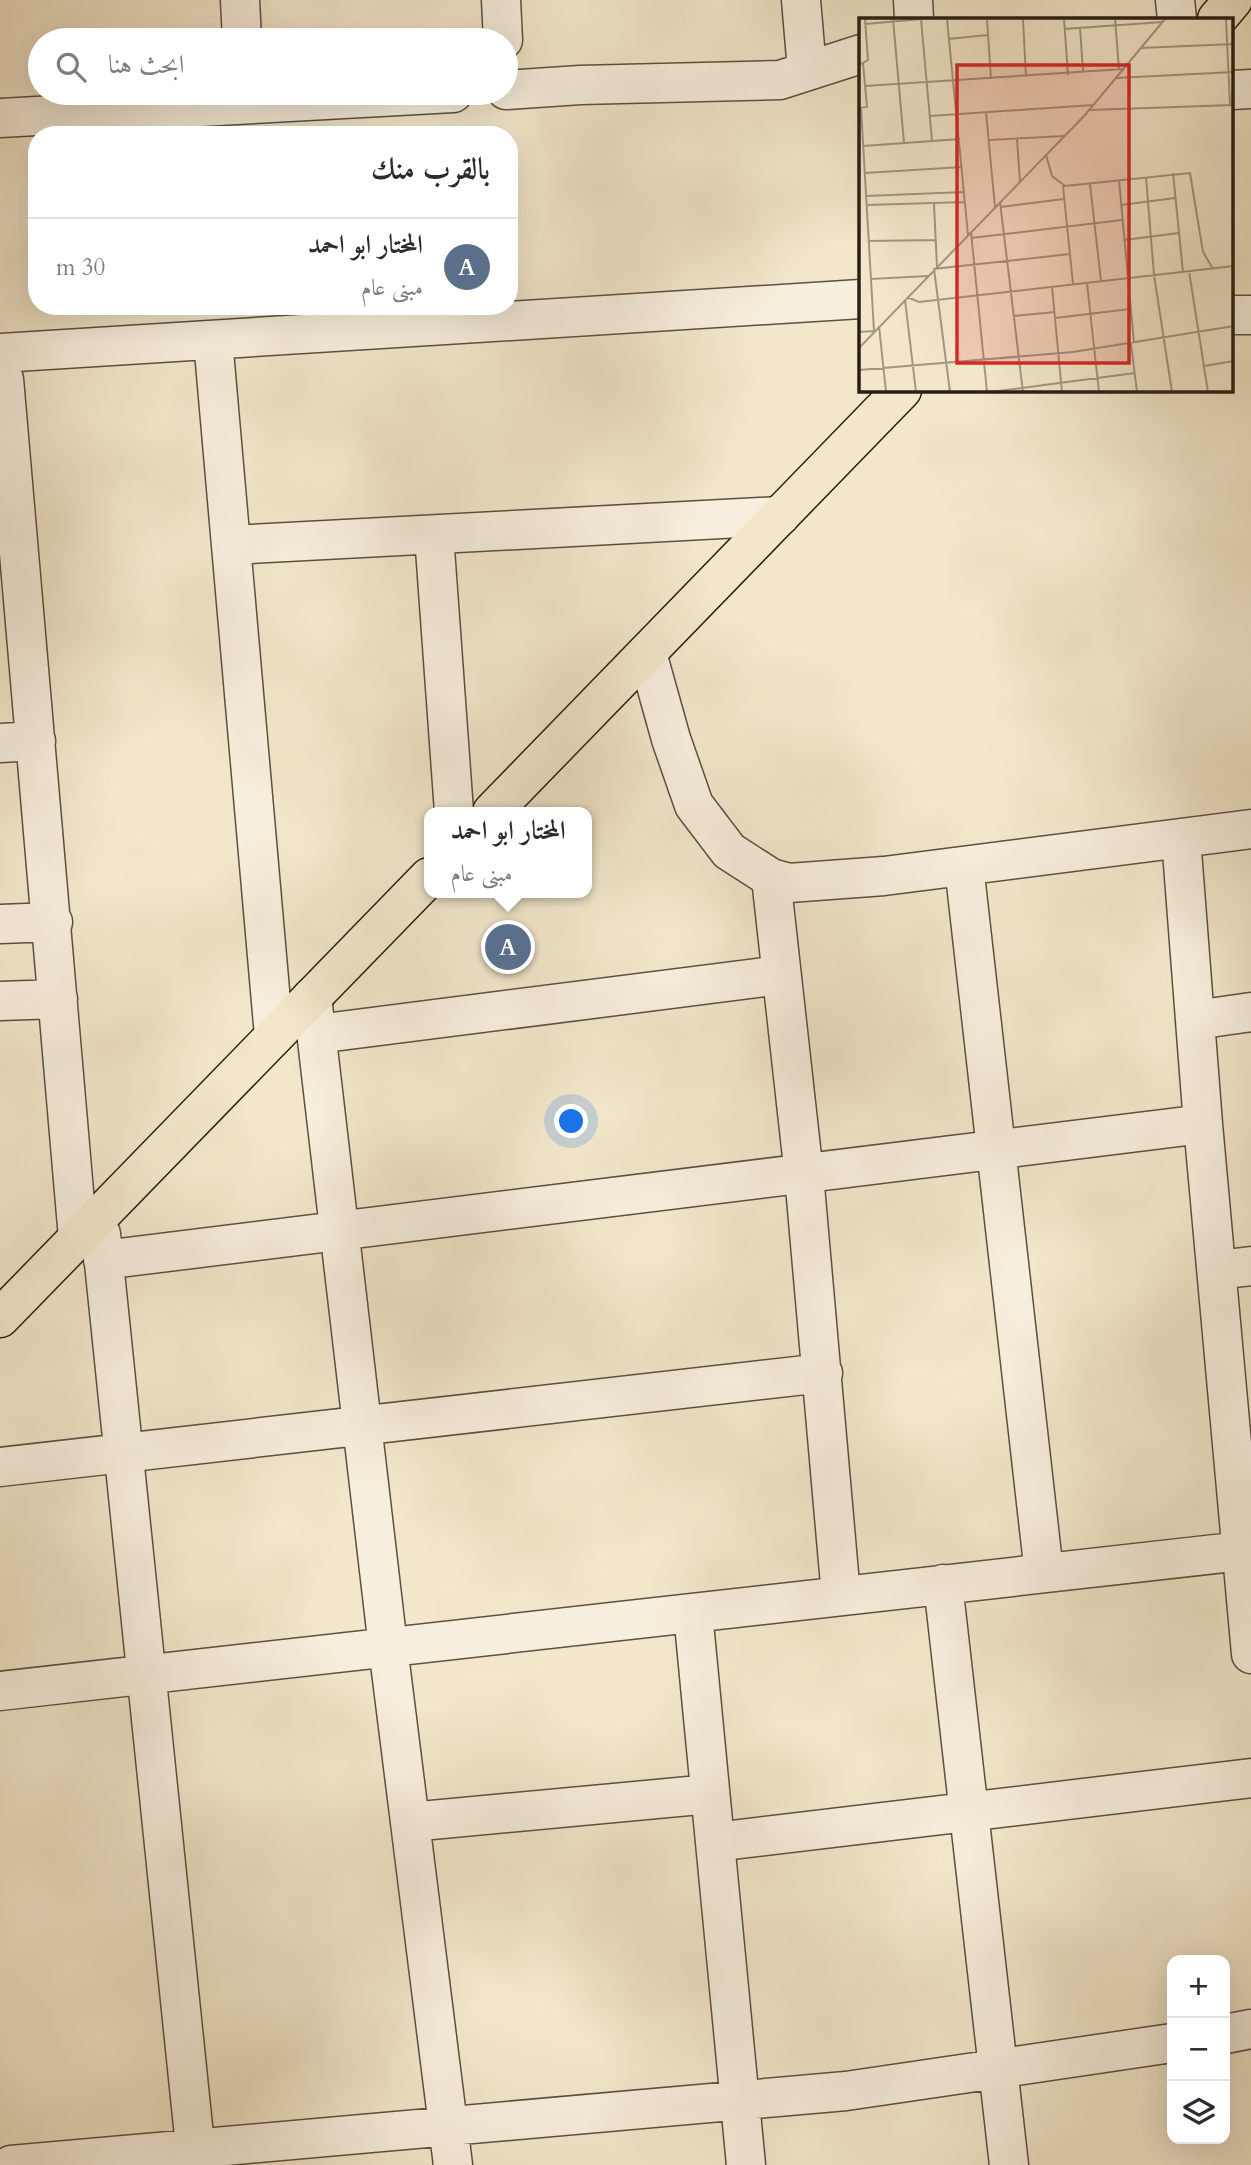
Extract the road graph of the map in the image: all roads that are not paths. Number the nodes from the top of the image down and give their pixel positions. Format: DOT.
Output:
graph roads {
  1 [pos="240,0"];
  2 [pos="500,0"];
  3 [pos="801,0"];
  4 [pos="913,0"];
  5 [pos="1175,0"];
  6 [pos="1233,0"];
  7 [pos="914,18"];
  8 [pos="1177,18"];
  9 [pos="1218,18"];
  10 [pos="241,28"];
  11 [pos="502,28"];
  12 [pos="859,55"];
  13 [pos="807,71"];
  14 [pos="518,89"];
  15 [pos="168,105"];
  16 [pos="0,118"];
  17 [pos="859,299"];
  18 [pos="214,340"];
  19 [pos="0,353"];
  20 [pos="0,374"];
  21 [pos="900,392"];
  22 [pos="780,516"];
  23 [pos="434,535"];
  24 [pos="9,539"];
  25 [pos="231,545"];
  26 [pos="647,653"];
  27 [pos="18,742"];
  28 [pos="454,807"];
  29 [pos="497,807"];
  30 [pos="1251,829"];
  31 [pos="1181,838"];
  32 [pos="964,866"];
  33 [pos="771,878"];
  34 [pos="424,883"];
  35 [pos="53,922"];
  36 [pos="0,924"];
  37 [pos="781,975"];
  38 [pos="58,999"];
  39 [pos="0,1001"];
  40 [pos="1251,1012"];
  41 [pos="314,1015"];
  42 [pos="1195,1020"];
  43 [pos="274,1036"];
  44 [pos="1203,1124"];
  45 [pos="996,1151"];
  46 [pos="804,1175"];
  47 [pos="340,1232"];
  48 [pos="93,1238"];
  49 [pos="1234,1268"];
  50 [pos="0,1318"];
  51 [pos="823,1373"];
  52 [pos="363,1426"];
  53 [pos="123,1453"];
  54 [pos="0,1467"];
  55 [pos="1247,1550"];
  56 [pos="1044,1573"];
  57 [pos="943,1584"];
  58 [pos="841,1596"];
  59 [pos="693,1613"];
  60 [pos="388,1647"];
  61 [pos="1251,1654"];
  62 [pos="146,1674"];
  63 [pos="0,1690"];
  64 [pos="1251,1778"];
  65 [pos="710,1794"];
  66 [pos="969,1810"];
  67 [pos="410,1822"];
  68 [pos="715,1842"];
  69 [pos="1251,2029"];
  70 [pos="1230,2033"];
  71 [pos="1167,2044"];
  72 [pos="998,2069"];
  73 [pos="740,2100"];
  74 [pos="448,2126"];
  75 [pos="196,2157"];
  76 [pos="11,2165"];
  77 [pos="453,2165"];
  78 [pos="746,2165"];
  79 [pos="1009,2165"];
  1 -- 10 [label="street"];
  2 -- 11 [label="street"];
  3 -- 13 [label="street"];
  4 -- 7 [label="street"];
  5 -- 8 [label="street"];
  6 -- 9 [label="main road"];
  12 -- 13 [label="street"];
  13 -- 14 [label="street"];
  15 -- 16 [label="street"];
  17 -- 18 [label="street"];
  18 -- 19 [label="street"];
  18 -- 25 [label="street"];
  20 -- 24 [label="street"];
  21 -- 22 [label="main road"];
  22 -- 23 [label="street"];
  22 -- 26 [label="main road"];
  23 -- 25 [label="street"];
  23 -- 28 [label="street"];
  24 -- 27 [label="street"];
  25 -- 43 [label="street"];
  26 -- 29 [label="main road"];
  26 -- 33 [label="street"];
  27 -- 35 [label="street"];
  30 -- 31 [label="street"];
  31 -- 32 [label="street"];
  31 -- 42 [label="street"];
  32 -- 33 [label="street"];
  32 -- 45 [label="street"];
  33 -- 37 [label="street"];
  34 -- 41 [label="main road"];
  35 -- 36 [label="street"];
  35 -- 38 [label="street"];
  37 -- 41 [label="street"];
  37 -- 46 [label="street"];
  38 -- 39 [label="street"];
  38 -- 48 [label="street"];
  40 -- 42 [label="street"];
  41 -- 43 [label="main road"];
  41 -- 47 [label="street"];
  42 -- 44 [label="street"];
  43 -- 48 [label="main road"];
  44 -- 45 [label="street"];
  44 -- 49 [label="street"];
  45 -- 46 [label="street"];
  45 -- 56 [label="street"];
  46 -- 47 [label="street"];
  46 -- 51 [label="street"];
  47 -- 48 [label="street"];
  47 -- 52 [label="street"];
  48 -- 50 [label="main road"];
  48 -- 53 [label="street"];
  49 -- 55 [label="street"];
  51 -- 52 [label="street"];
  51 -- 58 [label="street"];
  52 -- 53 [label="street"];
  52 -- 60 [label="street"];
  53 -- 54 [label="street"];
  53 -- 62 [label="street"];
  55 -- 56 [label="street"];
  55 -- 61 [label="street"];
  56 -- 57 [label="street"];
  57 -- 58 [label="street"];
  57 -- 66 [label="street"];
  58 -- 59 [label="street"];
  59 -- 60 [label="street"];
  59 -- 65 [label="street"];
  60 -- 62 [label="street"];
  60 -- 67 [label="street"];
  62 -- 63 [label="street"];
  62 -- 75 [label="street"];
  64 -- 66 [label="street"];
  65 -- 67 [label="street"];
  65 -- 68 [label="street"];
  66 -- 68 [label="street"];
  66 -- 72 [label="street"];
  67 -- 74 [label="street"];
  68 -- 73 [label="street"];
  69 -- 70 [label="street"];
  71 -- 72 [label="street"];
  72 -- 73 [label="street"];
  72 -- 79 [label="street"];
  73 -- 74 [label="street"];
  73 -- 78 [label="street"];
  74 -- 75 [label="street"];
  74 -- 77 [label="street"];
  75 -- 76 [label="street"];
}
